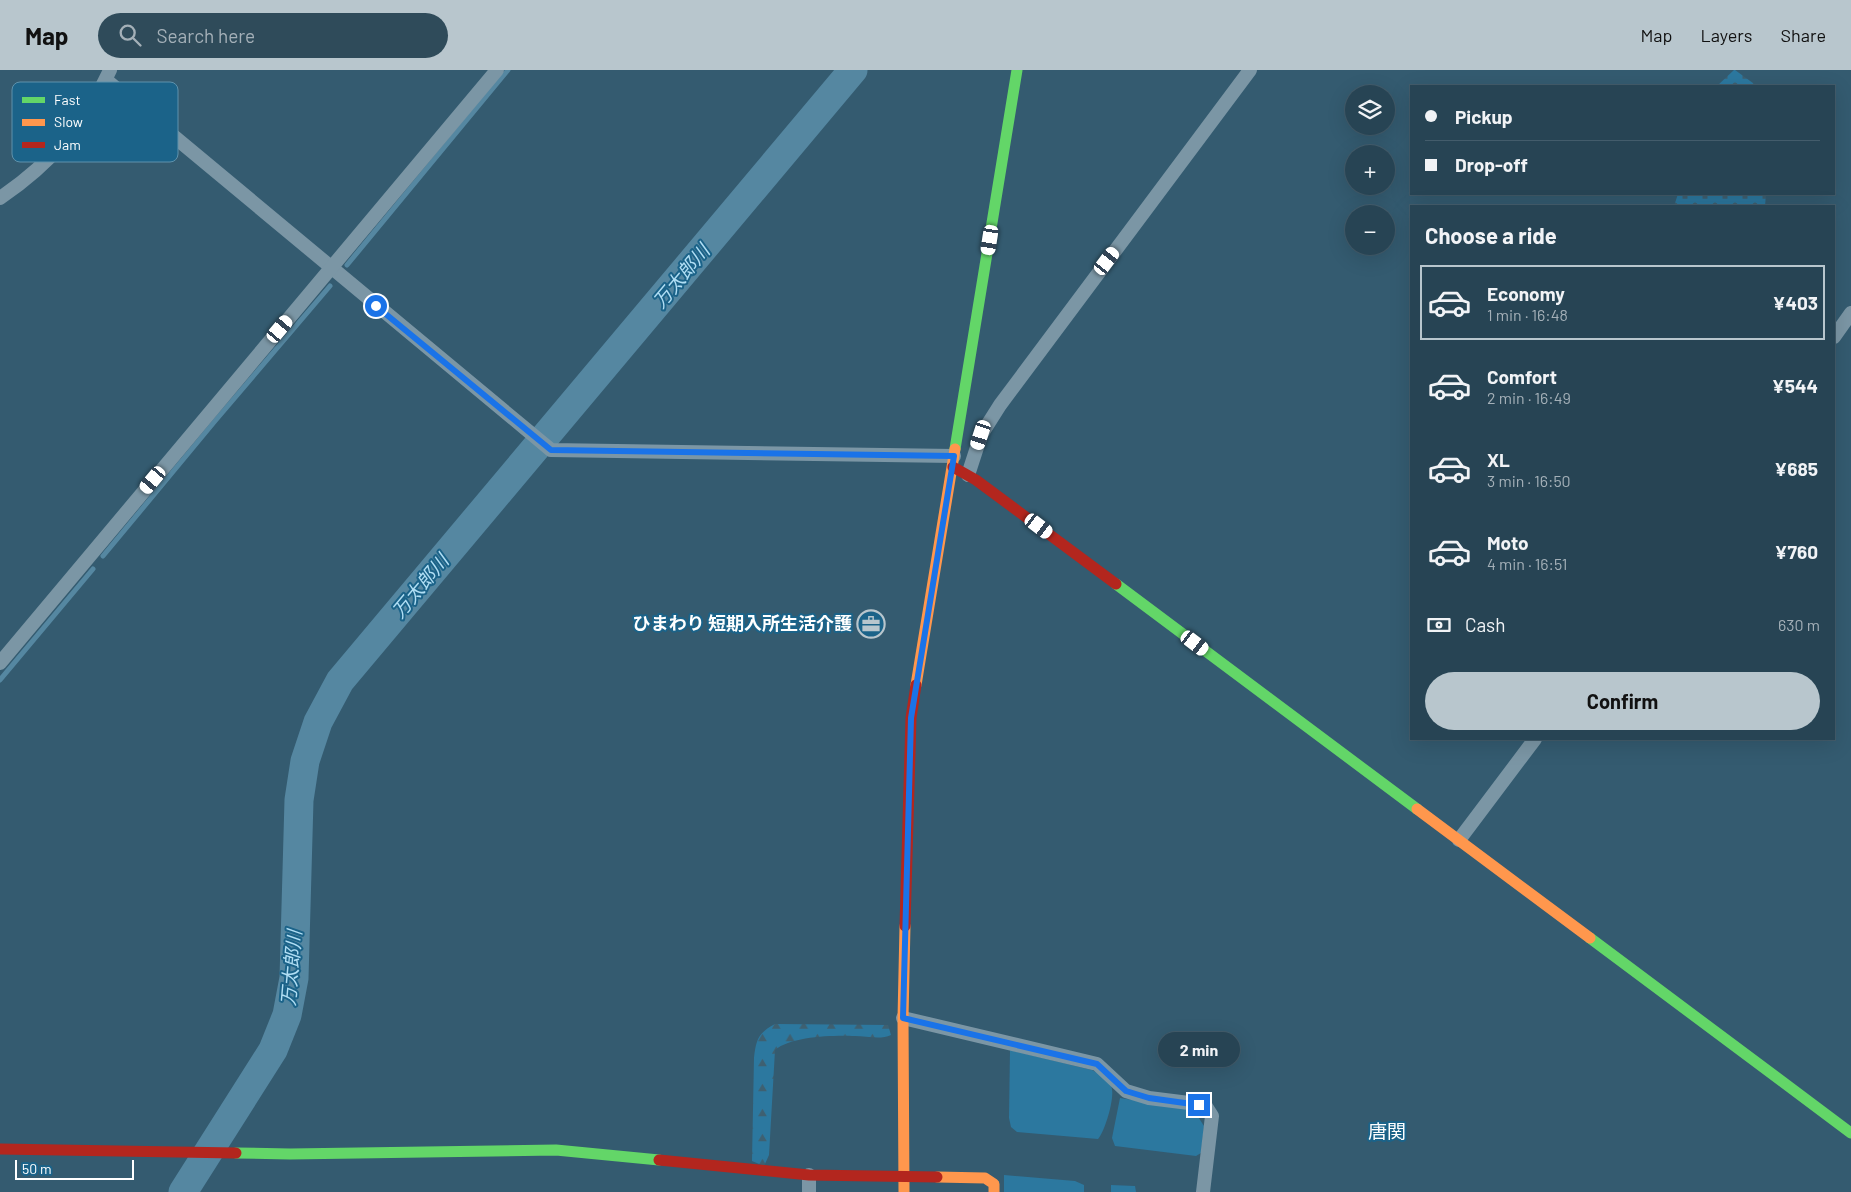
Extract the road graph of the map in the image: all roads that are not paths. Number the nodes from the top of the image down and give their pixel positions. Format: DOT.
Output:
graph roads {
  1 [pos="497,70"];
  2 [pos="1017,70"];
  3 [pos="1250,70"];
  4 [pos="178,136"];
  5 [pos="45,162"];
  6 [pos="0,198"];
  7 [pos="330,268"];
  8 [pos="1851,313"];
  9 [pos="1835,336"];
  10 [pos="954,462"];
  11 [pos="968,475"];
  12 [pos="0,663"];
  13 [pos="1534,740"];
  14 [pos="1459,840"];
  15 [pos="903,1018"];
  16 [pos="1851,1133"];
  17 [pos="0,1149"];
  18 [pos="809,1176"];
  19 [pos="904,1177"];
  20 [pos="809,1192"];
  21 [pos="904,1192"];
  22 [pos="994,1192"];
  23 [pos="1203,1192"];
  1 -- 7 [label="street"];
  2 -- 10 [label="street"];
  3 -- 11 [label="street"];
  4 -- 7 [label="street"];
  5 -- 6 [label="street"];
  7 -- 10 [label="street"];
  7 -- 12 [label="street"];
  8 -- 9 [label="street"];
  10 -- 11 [label="street"];
  10 -- 15 [label="street"];
  11 -- 14 [label="street"];
  13 -- 14 [label="street"];
  14 -- 16 [label="street"];
  15 -- 19 [label="street"];
  15 -- 23 [label="street"];
  17 -- 18 [label="street"];
  18 -- 19 [label="street"];
  18 -- 20 [label="street"];
  19 -- 21 [label="street"];
  19 -- 22 [label="street"];
}
